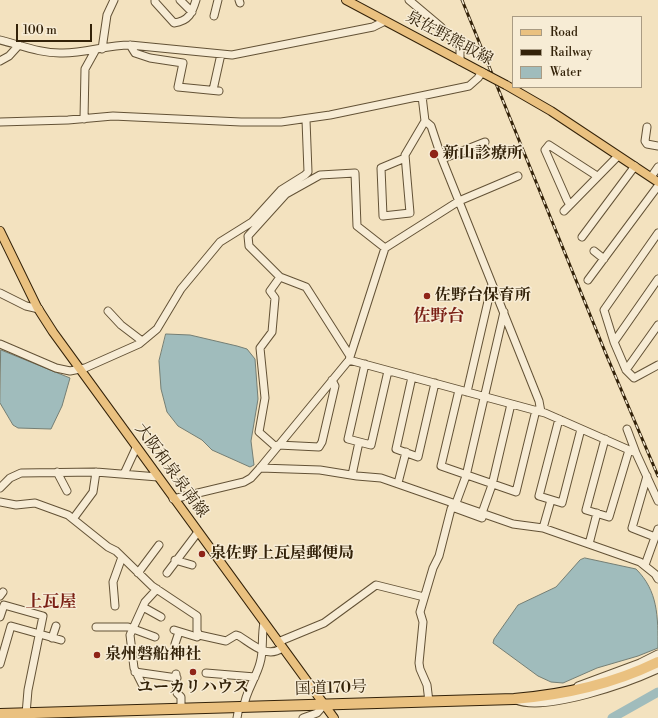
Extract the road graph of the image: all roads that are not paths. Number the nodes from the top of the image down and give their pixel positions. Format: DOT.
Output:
graph roads {
  1 [pos="114,0"];
  2 [pos="155,0"];
  3 [pos="180,0"];
  4 [pos="196,0"];
  5 [pos="218,0"];
  6 [pos="346,0"];
  7 [pos="409,0"];
  8 [pos="192,12"];
  9 [pos="214,16"];
  10 [pos="385,20"];
  11 [pos="0,40"];
  12 [pos="19,45"];
  13 [pos="130,45"];
  14 [pos="99,50"];
  15 [pos="221,54"];
  16 [pos="0,61"];
  17 [pos="460,61"];
  18 [pos="484,73"];
  19 [pos="422,96"];
  20 [pos="84,119"];
  21 [pos="306,120"];
  22 [pos="425,121"];
  23 [pos="0,122"];
  24 [pos="647,127"];
  25 [pos="485,142"];
  26 [pos="658,146"];
  27 [pos="618,156"];
  28 [pos="404,158"];
  29 [pos="442,160"];
  30 [pos="635,166"];
  31 [pos="658,168"];
  32 [pos="518,176"];
  33 [pos="597,176"];
  34 [pos="654,179"];
  35 [pos="658,186"];
  36 [pos="459,201"];
  37 [pos="570,204"];
  38 [pos="564,211"];
  39 [pos="0,231"];
  40 [pos="658,233"];
  41 [pos="582,237"];
  42 [pos="384,248"];
  43 [pos="594,251"];
  44 [pos="604,258"];
  45 [pos="280,277"];
  46 [pos="658,279"];
  47 [pos="588,280"];
  48 [pos="492,284"];
  49 [pos="0,293"];
  50 [pos="39,309"];
  51 [pos="108,311"];
  52 [pos="504,312"];
  53 [pos="658,325"];
  54 [pos="142,341"];
  55 [pos="614,342"];
  56 [pos="0,344"];
  57 [pos="349,358"];
  58 [pos="365,364"];
  59 [pos="658,365"];
  60 [pos="79,370"];
  61 [pos="626,370"];
  62 [pos="388,371"];
  63 [pos="412,377"];
  64 [pos="332,380"];
  65 [pos="435,384"];
  66 [pos="459,390"];
  67 [pos="467,392"];
  68 [pos="484,397"];
  69 [pos="511,404"];
  70 [pos="538,411"];
  71 [pos="559,418"];
  72 [pos="581,428"];
  73 [pos="627,429"];
  74 [pos="604,439"];
  75 [pos="359,442"];
  76 [pos="277,446"];
  77 [pos="136,448"];
  78 [pos="632,451"];
  79 [pos="406,452"];
  80 [pos="260,468"];
  81 [pos="57,472"];
  82 [pos="96,472"];
  83 [pos="124,474"];
  84 [pos="352,475"];
  85 [pos="466,476"];
  86 [pos="647,476"];
  87 [pos="158,477"];
  88 [pos="398,483"];
  89 [pos="492,485"];
  90 [pos="0,488"];
  91 [pos="67,491"];
  92 [pos="173,499"];
  93 [pos="551,500"];
  94 [pos="658,501"];
  95 [pos="0,502"];
  96 [pos="454,505"];
  97 [pos="482,513"];
  98 [pos="598,513"];
  99 [pos="73,519"];
  100 [pos="492,521"];
  101 [pos="543,528"];
  102 [pos="658,529"];
  103 [pos="198,532"];
  104 [pos="655,537"];
  105 [pos="589,544"];
  106 [pos="159,545"];
  107 [pos="122,557"];
  108 [pos="175,560"];
  109 [pos="645,564"];
  110 [pos="192,565"];
  111 [pos="138,573"];
  112 [pos="167,573"];
  113 [pos="658,579"];
  114 [pos="157,589"];
  115 [pos="424,597"];
  116 [pos="115,606"];
  117 [pos="143,607"];
  118 [pos="0,617"];
  119 [pos="161,618"];
  120 [pos="264,623"];
  121 [pos="56,626"];
  122 [pos="96,627"];
  123 [pos="132,629"];
  124 [pos="38,634"];
  125 [pos="199,635"];
  126 [pos="155,637"];
  127 [pos="52,638"];
  128 [pos="61,640"];
  129 [pos="175,644"];
  130 [pos="280,645"];
  131 [pos="263,650"];
  132 [pos="658,654"];
  133 [pos="658,662"];
  134 [pos="0,664"];
  135 [pos="658,669"];
  136 [pos="135,672"];
  137 [pos="206,674"];
  138 [pos="255,678"];
  139 [pos="143,686"];
  140 [pos="557,694"];
  141 [pos="514,699"];
  142 [pos="429,702"];
  143 [pos="324,705"];
  144 [pos="241,707"];
  145 [pos="181,709"];
  146 [pos="0,714"];
  147 [pos="26,714"];
  148 [pos="150,714"];
  149 [pos="237,718"];
  150 [pos="303,718"];
  151 [pos="334,718"];
  1 -- 14 [label="street"];
  2 -- 8 [label="street"];
  3 -- 8 [label="street"];
  4 -- 8 [label="street"];
  5 -- 9 [label="street"];
  6 -- 10 [label="main road, 泉佐野熊取線"];
  7 -- 17 [label="street"];
  10 -- 15 [label="street"];
  10 -- 17 [label="main road, 泉佐野熊取線"];
  11 -- 12 [label="street"];
  12 -- 14 [label="street"];
  12 -- 16 [label="street"];
  13 -- 14 [label="street"];
  13 -- 15 [label="street"];
  13 -- 15 [label="street"];
  14 -- 20 [label="street"];
  17 -- 18 [label="main road, 泉佐野熊取線"];
  18 -- 19 [label="street"];
  18 -- 27 [label="main road, 泉佐野熊取線, bridge"];
  19 -- 21 [label="street"];
  19 -- 22 [label="street"];
  20 -- 21 [label="street"];
  20 -- 23 [label="street"];
  21 -- 54 [label="street"];
  22 -- 28 [label="street"];
  22 -- 29 [label="street"];
  24 -- 26 [label="street"];
  25 -- 29 [label="street"];
  27 -- 30 [label="main road, 泉佐野熊取線"];
  27 -- 33 [label="street"];
  28 -- 28 [label="street"];
  29 -- 36 [label="street"];
  30 -- 34 [label="main road, 泉佐野熊取線"];
  30 -- 41 [label="street"];
  31 -- 34 [label="street"];
  32 -- 36 [label="street"];
  33 -- 37 [label="street"];
  33 -- 37 [label="street"];
  35 -- 44 [label="street"];
  36 -- 42 [label="street"];
  36 -- 48 [label="street"];
  37 -- 38 [label="street"];
  39 -- 50 [label="main road, 大阪和泉泉南線"];
  40 -- 55 [label="street"];
  42 -- 45 [label="street"];
  42 -- 57 [label="street"];
  43 -- 44 [label="street"];
  44 -- 47 [label="street"];
  45 -- 57 [label="street"];
  45 -- 76 [label="street"];
  46 -- 55 [label="street"];
  48 -- 52 [label="street"];
  48 -- 67 [label="street"];
  49 -- 50 [label="street"];
  50 -- 60 [label="main road, 大阪和泉泉南線"];
  51 -- 54 [label="street"];
  52 -- 68 [label="street"];
  52 -- 70 [label="street"];
  53 -- 61 [label="street"];
  54 -- 60 [label="street"];
  55 -- 61 [label="street"];
  56 -- 60 [label="street"];
  57 -- 58 [label="street"];
  57 -- 64 [label="street"];
  58 -- 62 [label="street"];
  58 -- 75 [label="street"];
  59 -- 61 [label="street"];
  60 -- 77 [label="main road, 大阪和泉泉南線"];
  62 -- 63 [label="street"];
  62 -- 75 [label="street"];
  63 -- 65 [label="street"];
  63 -- 79 [label="street"];
  64 -- 76 [label="street"];
  64 -- 76 [label="street"];
  65 -- 66 [label="street"];
  65 -- 79 [label="street"];
  66 -- 67 [label="street"];
  66 -- 85 [label="street"];
  67 -- 68 [label="street"];
  68 -- 69 [label="street"];
  68 -- 85 [label="street"];
  69 -- 70 [label="street"];
  69 -- 89 [label="street"];
  70 -- 71 [label="street"];
  70 -- 89 [label="street"];
  71 -- 72 [label="street"];
  71 -- 93 [label="street"];
  72 -- 74 [label="street"];
  72 -- 93 [label="street"];
  73 -- 78 [label="street"];
  74 -- 78 [label="street"];
  74 -- 98 [label="street"];
  75 -- 84 [label="street"];
  76 -- 80 [label="street"];
  77 -- 83 [label="street"];
  77 -- 87 [label="main road, 大阪和泉泉南線"];
  78 -- 86 [label="street"];
  78 -- 98 [label="street"];
  79 -- 88 [label="street"];
  80 -- 84 [label="street"];
  80 -- 92 [label="street"];
  81 -- 82 [label="street"];
  81 -- 90 [label="street"];
  81 -- 91 [label="street"];
  82 -- 83 [label="street"];
  82 -- 99 [label="street"];
  83 -- 87 [label="street"];
  84 -- 88 [label="street"];
  85 -- 89 [label="street"];
  85 -- 96 [label="street"];
  86 -- 94 [label="street"];
  86 -- 104 [label="street"];
  87 -- 92 [label="main road, 大阪和泉泉南線"];
  88 -- 96 [label="street"];
  89 -- 97 [label="street"];
  92 -- 103 [label="main road, 大阪和泉泉南線"];
  93 -- 101 [label="street"];
  95 -- 99 [label="street"];
  96 -- 97 [label="street"];
  96 -- 100 [label="street"];
  96 -- 115 [label="street"];
  97 -- 101 [label="street"];
  98 -- 105 [label="street"];
  99 -- 107 [label="street"];
  101 -- 105 [label="street"];
  102 -- 104 [label="street"];
  103 -- 108 [label="street"];
  103 -- 120 [label="main road, 大阪和泉泉南線"];
  104 -- 109 [label="street"];
  105 -- 109 [label="street"];
  106 -- 111 [label="street"];
  107 -- 111 [label="street"];
  107 -- 116 [label="street"];
  108 -- 110 [label="street"];
  108 -- 112 [label="street"];
  109 -- 113 [label="street"];
  111 -- 114 [label="street"];
  114 -- 117 [label="street"];
  114 -- 125 [label="street"];
  115 -- 130 [label="street"];
  115 -- 142 [label="street"];
  117 -- 119 [label="street"];
  117 -- 123 [label="street"];
  118 -- 124 [label="street"];
  120 -- 130 [label="main road, 大阪和泉泉南線"];
  120 -- 131 [label="street"];
  121 -- 127 [label="street"];
  122 -- 123 [label="street"];
  123 -- 126 [label="street"];
  123 -- 136 [label="street"];
  124 -- 127 [label="street"];
  124 -- 134 [label="street"];
  124 -- 147 [label="street"];
  125 -- 129 [label="street"];
  125 -- 131 [label="street"];
  127 -- 128 [label="street"];
  130 -- 131 [label="street"];
  130 -- 143 [label="main road, 大阪和泉泉南線"];
  131 -- 138 [label="street"];
  132 -- 140 [label="street"];
  133 -- 140 [label="highway, 国道170号"];
  135 -- 141 [label="street"];
  136 -- 139 [label="street"];
  136 -- 145 [label="street"];
  137 -- 138 [label="street"];
  138 -- 144 [label="street"];
  140 -- 141 [label="highway, 国道170号"];
  141 -- 142 [label="highway, 国道170号"];
  142 -- 143 [label="highway, 国道170号"];
  143 -- 144 [label="highway, 国道170号"];
  143 -- 150 [label="street"];
  143 -- 151 [label="main road, 大阪和泉泉南線"];
  144 -- 145 [label="highway, 国道170号"];
  144 -- 149 [label="street"];
  145 -- 148 [label="highway, 国道170号"];
  146 -- 147 [label="highway, 国道170号"];
  147 -- 148 [label="highway, 国道170号"];
}
